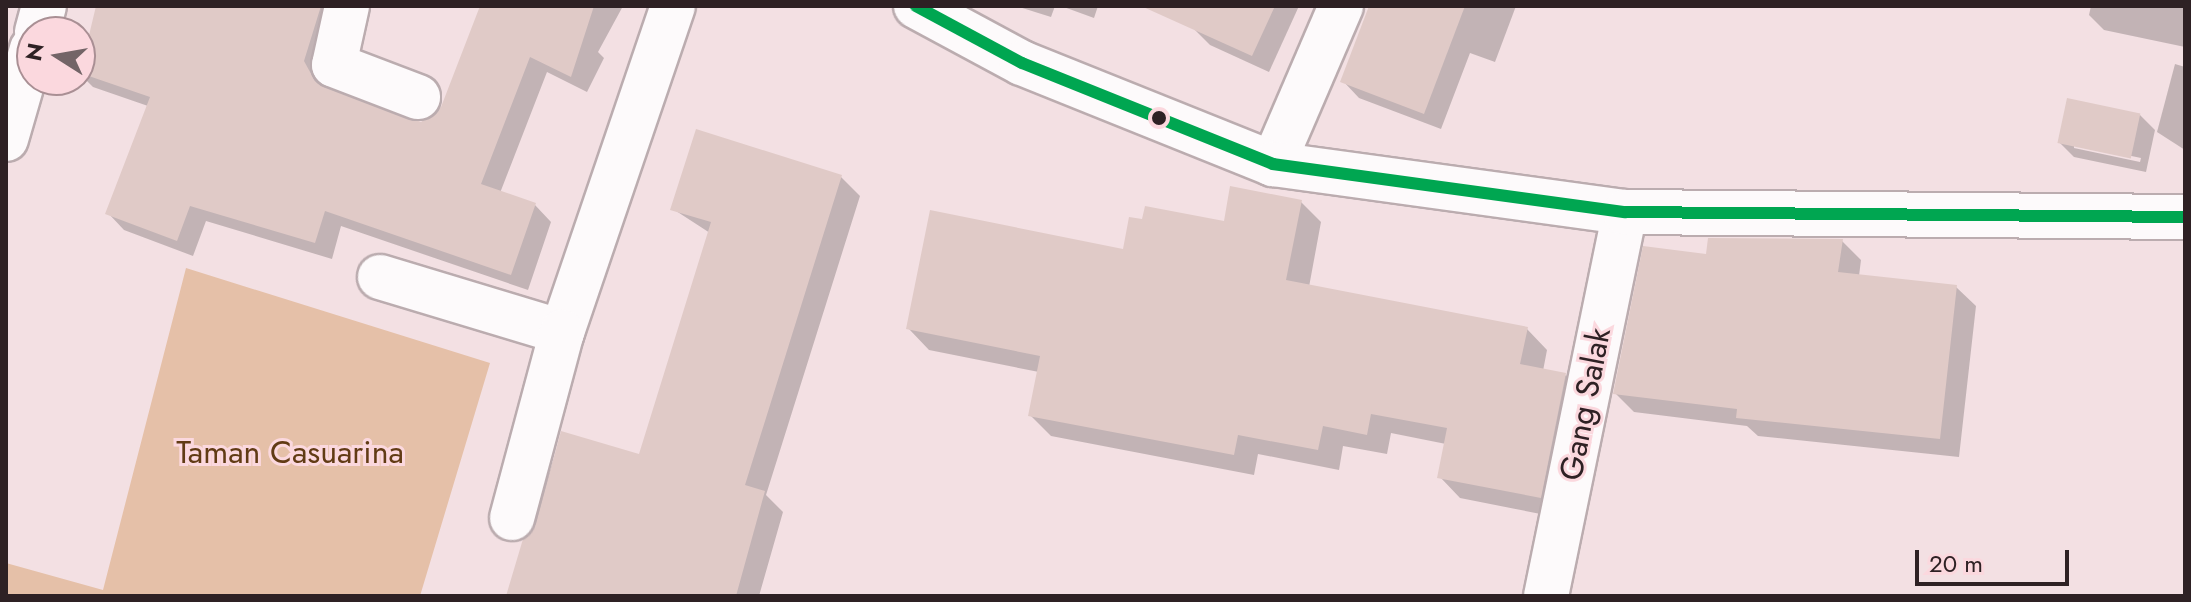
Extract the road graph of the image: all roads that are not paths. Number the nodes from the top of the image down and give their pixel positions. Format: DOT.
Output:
graph roads {
  1 [pos="347,6"];
  2 [pos="673,6"];
  3 [pos="916,6"];
  4 [pos="1341,6"];
  5 [pos="18,96"];
  6 [pos="418,97"];
  7 [pos="6,139"];
  8 [pos="1273,164"];
  9 [pos="1625,212"];
  10 [pos="2185,217"];
  11 [pos="380,277"];
  12 [pos="562,332"];
  13 [pos="512,518"];
  14 [pos="1546,596"];
  1 -- 6 [label="street"];
  2 -- 12 [label="street"];
  3 -- 8 [label="street"];
  4 -- 8 [label="street"];
  5 -- 7 [label="street"];
  8 -- 9 [label="street"];
  9 -- 10 [label="street"];
  9 -- 14 [label="street, Gang Salak"];
  11 -- 12 [label="street"];
  12 -- 13 [label="street"];
}
